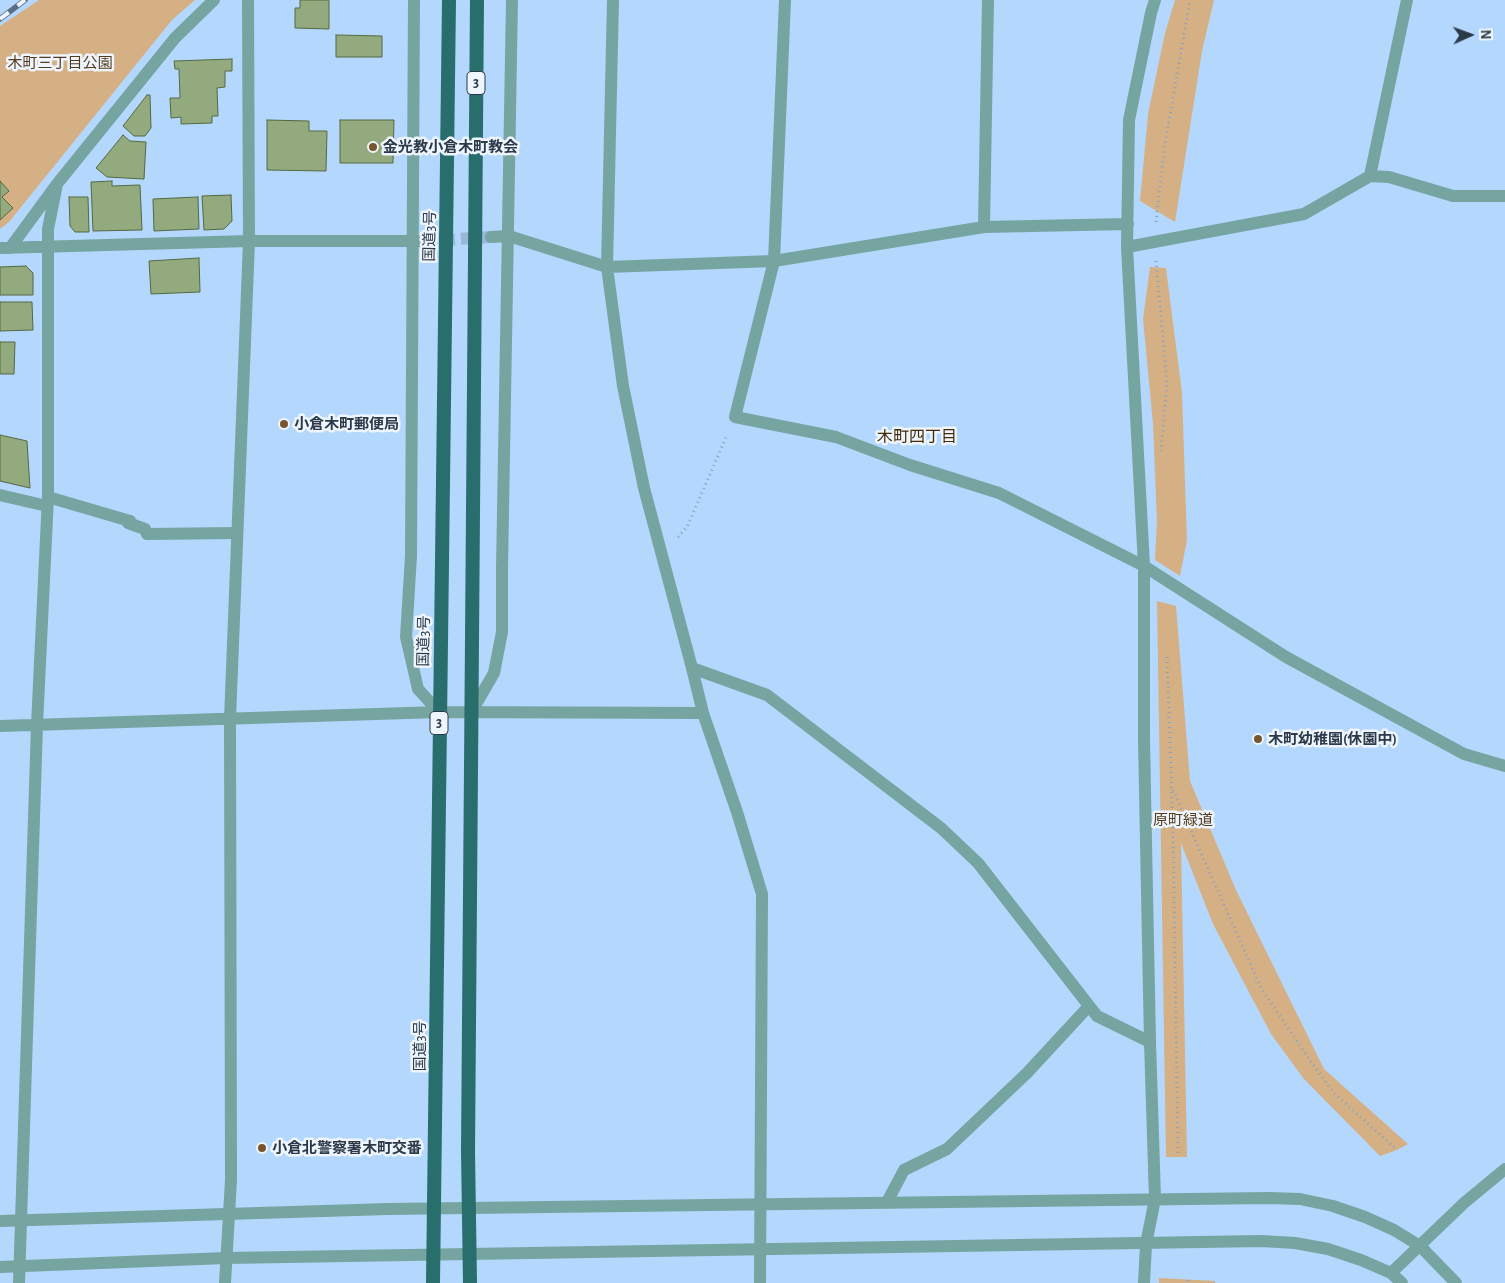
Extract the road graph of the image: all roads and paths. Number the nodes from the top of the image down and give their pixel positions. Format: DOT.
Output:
graph roads {
  1 [pos="214,0"];
  2 [pos="248,0"];
  3 [pos="414,0"];
  4 [pos="449,0"];
  5 [pos="476,0"];
  6 [pos="512,0"];
  7 [pos="613,0"];
  8 [pos="784,0"];
  9 [pos="988,0"];
  10 [pos="1155,0"];
  11 [pos="1190,0"];
  12 [pos="1408,0"];
  13 [pos="1370,176"];
  14 [pos="57,184"];
  15 [pos="1505,196"];
  16 [pos="1128,224"];
  17 [pos="984,227"];
  18 [pos="509,236"];
  19 [pos="491,237"];
  20 [pos="419,240"];
  21 [pos="249,241"];
  22 [pos="1154,242"];
  23 [pos="48,247"];
  24 [pos="1127,247"];
  25 [pos="5,248"];
  26 [pos="774,261"];
  27 [pos="608,267"];
  28 [pos="735,417"];
  29 [pos="1161,458"];
  30 [pos="0,494"];
  31 [pos="47,501"];
  32 [pos="237,532"];
  33 [pos="662,556"];
  34 [pos="1144,566"];
  35 [pos="1166,652"];
  36 [pos="692,668"];
  37 [pos="472,711"];
  38 [pos="439,712"];
  39 [pos="703,713"];
  40 [pos="230,720"];
  41 [pos="37,725"];
  42 [pos="0,726"];
  43 [pos="1505,766"];
  44 [pos="1171,788"];
  45 [pos="1089,1006"];
  46 [pos="1150,1042"];
  47 [pos="1397,1150"];
  48 [pos="1178,1156"];
  49 [pos="1505,1169"];
  50 [pos="1155,1199"];
  51 [pos="887,1202"];
  52 [pos="760,1204"];
  53 [pos="468,1208"];
  54 [pos="434,1209"];
  55 [pos="229,1214"];
  56 [pos="21,1220"];
  57 [pos="0,1221"];
  58 [pos="1146,1244"];
  59 [pos="1420,1246"];
  60 [pos="760,1249"];
  61 [pos="469,1255"];
  62 [pos="433,1256"];
  63 [pos="226,1258"];
  64 [pos="20,1266"];
  65 [pos="0,1267"];
  66 [pos="1391,1274"];
  67 [pos="19,1283"];
  68 [pos="225,1283"];
  69 [pos="433,1283"];
  70 [pos="470,1283"];
  71 [pos="760,1283"];
  72 [pos="1144,1283"];
  73 [pos="1402,1283"];
  74 [pos="1456,1283"];
  1 -- 14 [label="street"];
  2 -- 21 [label="street"];
  3 -- 20 [label="street"];
  4 -- 38 [label="highway, 国道3号 / 3"];
  5 -- 37 [label="highway, 3"];
  6 -- 18 [label="street"];
  7 -- 27 [label="street"];
  8 -- 26 [label="street"];
  9 -- 17 [label="street"];
  10 -- 16 [label="street"];
  11 -- 22 [label="path"];
  12 -- 13 [label="street"];
  13 -- 15 [label="street"];
  13 -- 22 [label="street"];
  14 -- 23 [label="street"];
  14 -- 25 [label="street"];
  16 -- 17 [label="street"];
  16 -- 24 [label="street"];
  17 -- 26 [label="street"];
  18 -- 19 [label="street"];
  18 -- 27 [label="street"];
  18 -- 37 [label="street"];
  20 -- 21 [label="street"];
  20 -- 38 [label="street"];
  21 -- 23 [label="street"];
  21 -- 32 [label="street"];
  22 -- 24 [label="street"];
  22 -- 29 [label="path"];
  23 -- 25 [label="street"];
  23 -- 31 [label="street"];
  24 -- 34 [label="street"];
  26 -- 27 [label="street"];
  26 -- 28 [label="street"];
  27 -- 33 [label="street"];
  28 -- 33 [label="path"];
  28 -- 34 [label="street"];
  30 -- 31 [label="street"];
  31 -- 32 [label="street"];
  31 -- 41 [label="street"];
  32 -- 40 [label="street"];
  33 -- 36 [label="street"];
  34 -- 43 [label="street"];
  34 -- 46 [label="street"];
  35 -- 44 [label="path"];
  36 -- 39 [label="street"];
  36 -- 45 [label="street"];
  37 -- 38 [label="street"];
  37 -- 39 [label="street"];
  37 -- 53 [label="highway, 3"];
  38 -- 40 [label="street"];
  38 -- 54 [label="highway, 国道3号 / 3"];
  39 -- 52 [label="street"];
  40 -- 41 [label="street"];
  40 -- 55 [label="street"];
  41 -- 42 [label="street"];
  41 -- 56 [label="street"];
  44 -- 47 [label="path"];
  44 -- 48 [label="path"];
  45 -- 46 [label="street"];
  45 -- 51 [label="street"];
  46 -- 50 [label="street"];
  49 -- 59 [label="street"];
  50 -- 51 [label="street"];
  50 -- 58 [label="street"];
  50 -- 59 [label="street"];
  51 -- 52 [label="street"];
  52 -- 53 [label="street"];
  52 -- 60 [label="street"];
  53 -- 54 [label="street"];
  53 -- 61 [label="highway, 3"];
  54 -- 55 [label="street"];
  54 -- 62 [label="highway, 国道3号 / 3"];
  55 -- 56 [label="street"];
  55 -- 63 [label="street"];
  56 -- 57 [label="street"];
  56 -- 64 [label="street"];
  58 -- 60 [label="street"];
  58 -- 66 [label="street"];
  58 -- 72 [label="street"];
  59 -- 66 [label="street"];
  59 -- 74 [label="street"];
  60 -- 61 [label="street"];
  60 -- 71 [label="street"];
  61 -- 62 [label="street"];
  61 -- 70 [label="highway, 3"];
  62 -- 63 [label="street"];
  62 -- 69 [label="highway, 国道3号 / 3"];
  63 -- 64 [label="street"];
  63 -- 68 [label="street"];
  64 -- 65 [label="street"];
  64 -- 67 [label="street"];
  66 -- 73 [label="street"];
}
